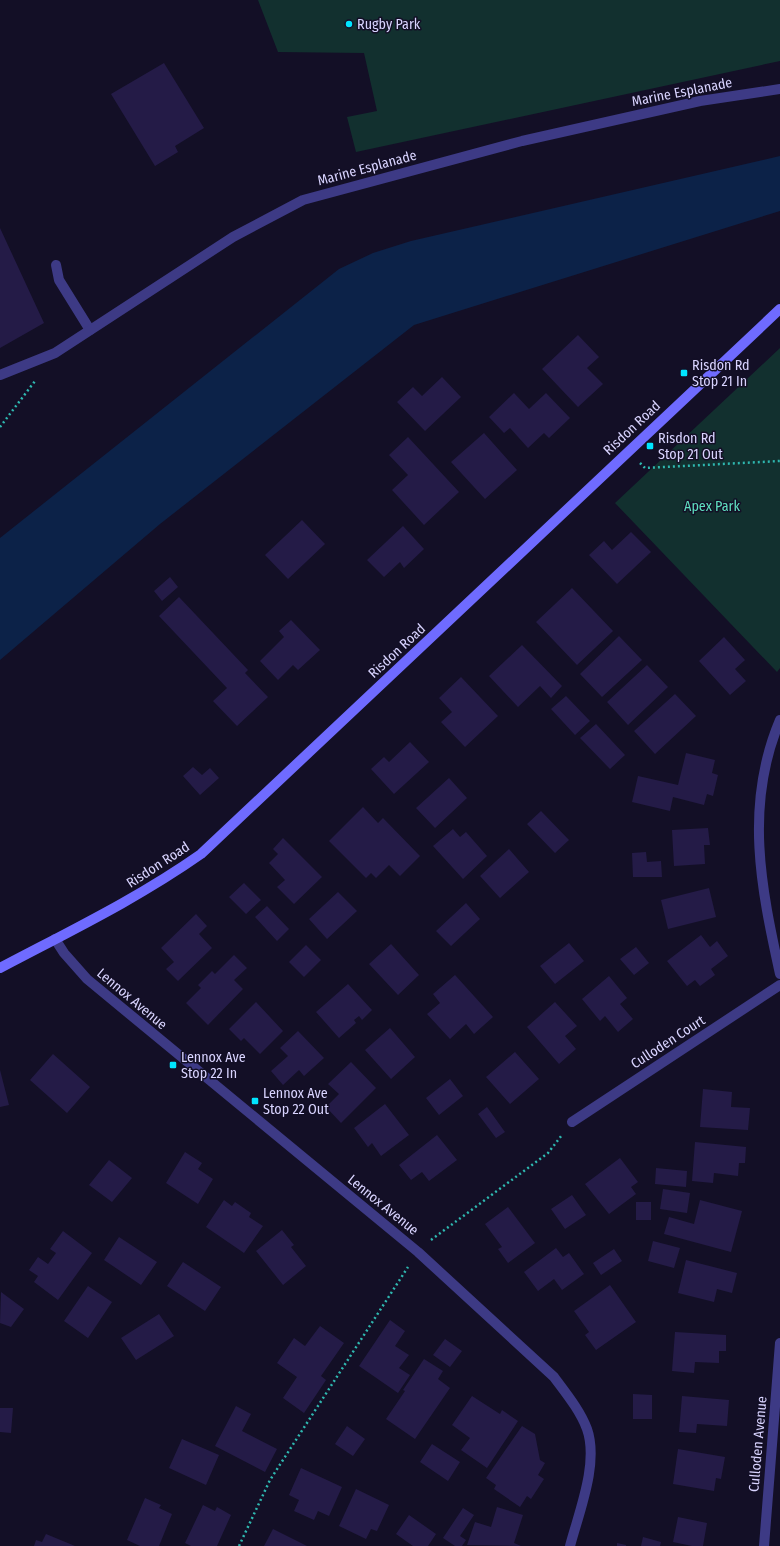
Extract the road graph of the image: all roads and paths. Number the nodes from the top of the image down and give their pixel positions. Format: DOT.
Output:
graph roads {
  1 [pos="780,89"];
  2 [pos="56,265"];
  3 [pos="780,309"];
  4 [pos="90,330"];
  5 [pos="0,375"];
  6 [pos="37,378"];
  7 [pos="0,427"];
  8 [pos="628,451"];
  9 [pos="780,461"];
  10 [pos="780,720"];
  11 [pos="55,939"];
  12 [pos="0,968"];
  13 [pos="780,974"];
  14 [pos="780,985"];
  15 [pos="572,1122"];
  16 [pos="418,1252"];
  17 [pos="780,1343"];
  18 [pos="239,1546"];
  19 [pos="570,1546"];
  20 [pos="764,1546"];
  1 -- 4 [label="street, Marine Esplanade"];
  2 -- 4 [label="street"];
  3 -- 8 [label="street, Risdon Road"];
  4 -- 5 [label="street, Marine Esplanade"];
  6 -- 7 [label="path"];
  8 -- 9 [label="path"];
  8 -- 11 [label="street, Risdon Road"];
  10 -- 13 [label="street"];
  11 -- 12 [label="street, Risdon Road"];
  11 -- 16 [label="street, Lennox Avenue"];
  14 -- 15 [label="street, Culloden Court"];
  15 -- 16 [label="path"];
  16 -- 18 [label="path"];
  16 -- 19 [label="street, Lennox Avenue"];
  17 -- 20 [label="street, Culloden Avenue"];
}
